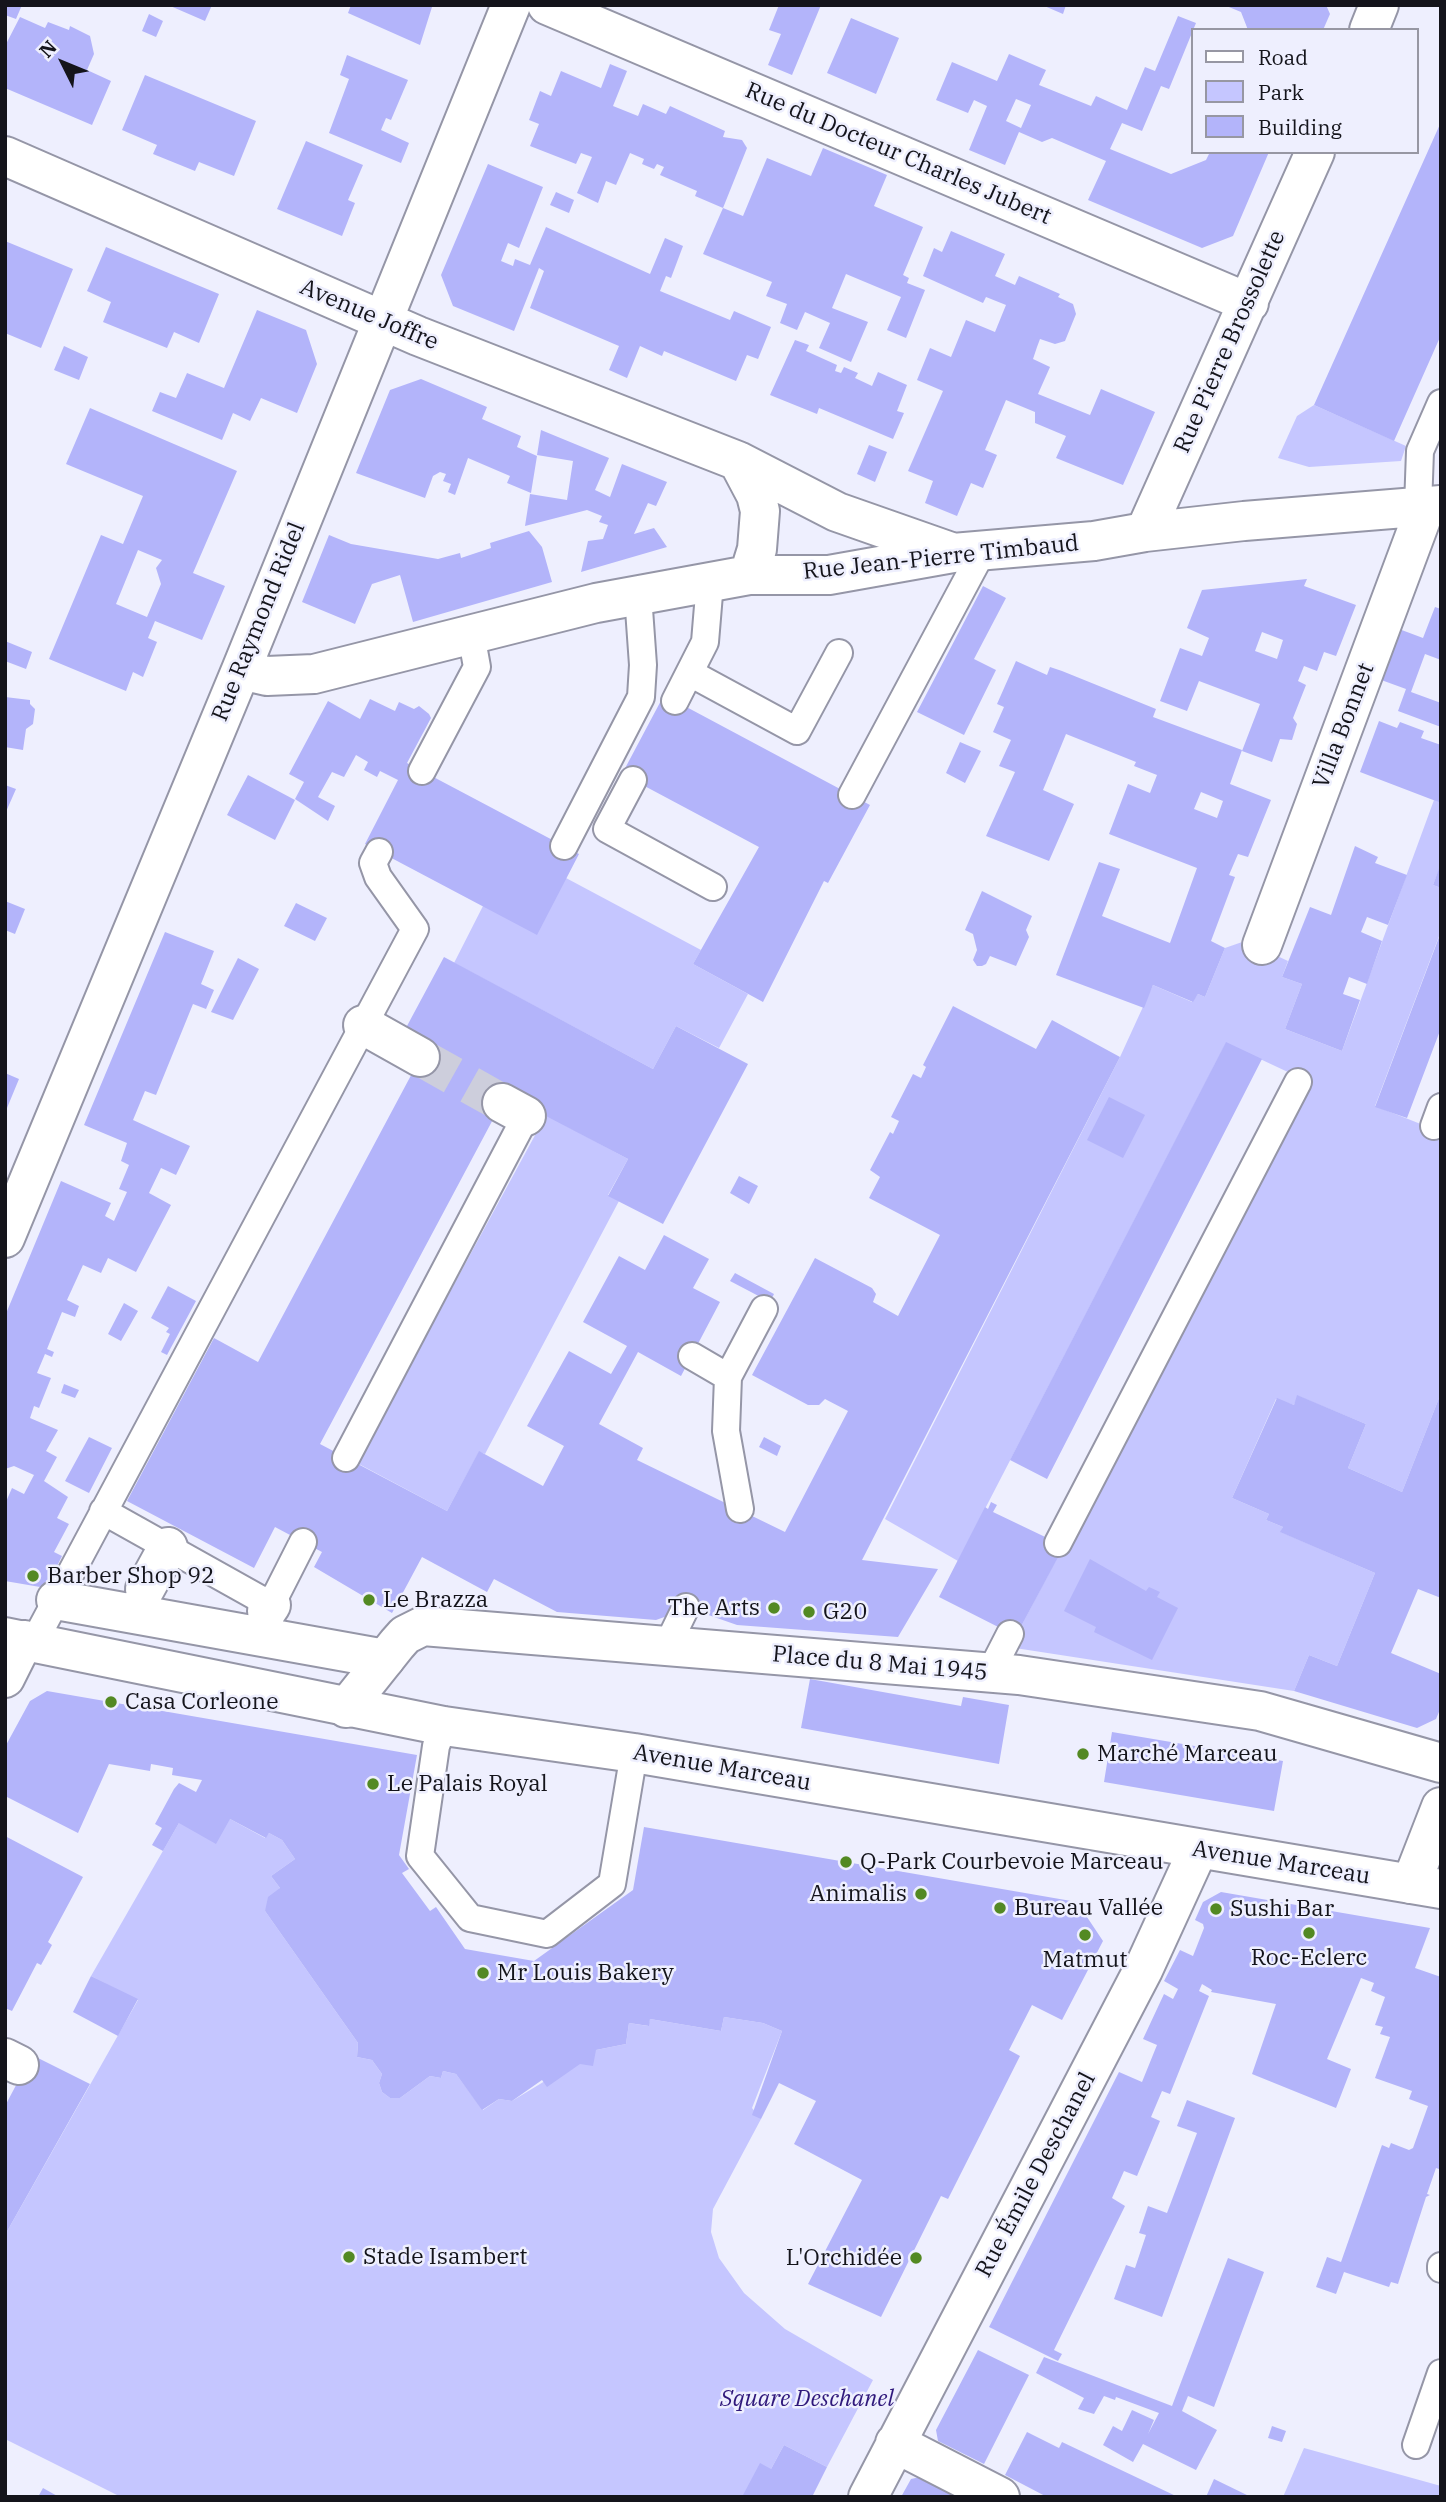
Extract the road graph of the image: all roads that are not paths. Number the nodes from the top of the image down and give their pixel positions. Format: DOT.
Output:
graph roads {
  1 [pos="511,5"];
  2 [pos="547,5"];
  3 [pos="1379,5"];
  4 [pos="1370,28"];
  5 [pos="1314,154"];
  6 [pos="5,156"];
  7 [pos="1249,303"];
  8 [pos="381,321"];
  9 [pos="1441,403"];
  10 [pos="738,461"];
  11 [pos="1428,506"];
  12 [pos="837,512"];
  13 [pos="1145,532"];
  14 [pos="968,552"];
  15 [pos="753,562"];
  16 [pos="710,582"];
  17 [pos="638,595"];
  18 [pos="471,634"];
  19 [pos="839,653"];
  20 [pos="241,670"];
  21 [pos="690,673"];
  22 [pos="675,701"];
  23 [pos="422,771"];
  24 [pos="633,780"];
  25 [pos="852,795"];
  26 [pos="564,846"];
  27 [pos="379,852"];
  28 [pos="713,887"];
  29 [pos="1262,945"];
  30 [pos="363,1025"];
  31 [pos="420,1057"];
  32 [pos="1298,1082"];
  33 [pos="514,1110"];
  34 [pos="5,1238"];
  35 [pos="764,1309"];
  36 [pos="692,1356"];
  37 [pos="728,1377"];
  38 [pos="345,1458"];
  39 [pos="740,1509"];
  40 [pos="103,1511"];
  41 [pos="303,1542"];
  42 [pos="1058,1544"];
  43 [pos="168,1547"];
  44 [pos="56,1601"];
  45 [pos="138,1602"];
  46 [pos="686,1607"];
  47 [pos="263,1619"];
  48 [pos="1010,1634"];
  49 [pos="21,1640"];
  50 [pos="667,1646"];
  51 [pos="385,1659"];
  52 [pos="990,1673"];
  53 [pos="5,1678"];
  54 [pos="346,1708"];
  55 [pos="444,1726"];
  56 [pos="634,1753"];
  57 [pos="1441,1763"];
  58 [pos="1441,1807"];
  59 [pos="1198,1850"];
  60 [pos="1426,1887"];
  61 [pos="1441,2373"];
  62 [pos="895,2443"];
  63 [pos="1416,2445"];
  64 [pos="868,2497"];
  65 [pos="1000,2497"];
  1 -- 8 [label="street, Rue Raymond Ridel"];
  2 -- 7 [label="street, Rue du Docteur Charles Jubert"];
  3 -- 4 [label="street"];
  5 -- 7 [label="street, Rue Pierre Brossolette"];
  6 -- 8 [label="street, Avenue Joffre"];
  7 -- 13 [label="street, Rue Pierre Brossolette"];
  8 -- 10 [label="street, Avenue Joffre"];
  8 -- 20 [label="street, Rue Raymond Ridel"];
  9 -- 11 [label="lane"];
  10 -- 12 [label="street, Avenue Joffre"];
  10 -- 15 [label="street"];
  11 -- 13 [label="street, Rue Jean-Pierre Timbaud"];
  11 -- 29 [label="street, Villa Bonnet"];
  12 -- 14 [label="street, Avenue Joffre"];
  12 -- 15 [label="street"];
  13 -- 14 [label="street, Rue Jean-Pierre Timbaud"];
  14 -- 15 [label="street, Rue Jean-Pierre Timbaud"];
  14 -- 25 [label="lane"];
  15 -- 16 [label="street, Rue Jean-Pierre Timbaud"];
  16 -- 17 [label="street, Rue Jean-Pierre Timbaud"];
  16 -- 21 [label="lane"];
  17 -- 18 [label="street, Rue Jean-Pierre Timbaud"];
  17 -- 26 [label="lane"];
  18 -- 20 [label="street, Rue Jean-Pierre Timbaud"];
  18 -- 23 [label="lane"];
  19 -- 21 [label="lane"];
  20 -- 34 [label="street, Rue Raymond Ridel"];
  21 -- 22 [label="lane"];
  24 -- 28 [label="lane"];
  27 -- 30 [label="lane"];
  30 -- 31 [label="street"];
  30 -- 40 [label="lane"];
  32 -- 42 [label="lane"];
  33 -- 38 [label="lane"];
  35 -- 37 [label="lane"];
  36 -- 37 [label="lane"];
  37 -- 39 [label="lane"];
  40 -- 43 [label="lane"];
  40 -- 44 [label="lane"];
  41 -- 47 [label="lane"];
  43 -- 45 [label="street"];
  43 -- 47 [label="lane"];
  44 -- 45 [label="street"];
  44 -- 49 [label="lane"];
  45 -- 47 [label="street"];
  46 -- 50 [label="lane"];
  47 -- 51 [label="street"];
  48 -- 52 [label="lane"];
  49 -- 53 [label="street"];
  49 -- 54 [label="street, Avenue Marceau"];
  50 -- 51 [label="street, Place du 8 Mai 1945"];
  50 -- 52 [label="street, Place du 8 Mai 1945"];
  51 -- 54 [label="street, Place du 8 Mai 1945"];
  52 -- 57 [label="street, Place du 8 Mai 1945"];
  54 -- 55 [label="street, Avenue Marceau"];
  55 -- 56 [label="street, Avenue Marceau"];
  55 -- 56 [label="lane"];
  56 -- 59 [label="street, Avenue Marceau"];
  58 -- 60 [label="street"];
  59 -- 60 [label="street, Avenue Marceau"];
  59 -- 62 [label="street, Rue Émile Deschanel"];
  61 -- 63 [label="lane"];
  62 -- 64 [label="street, Rue Émile Deschanel"];
  62 -- 65 [label="street"];
}
